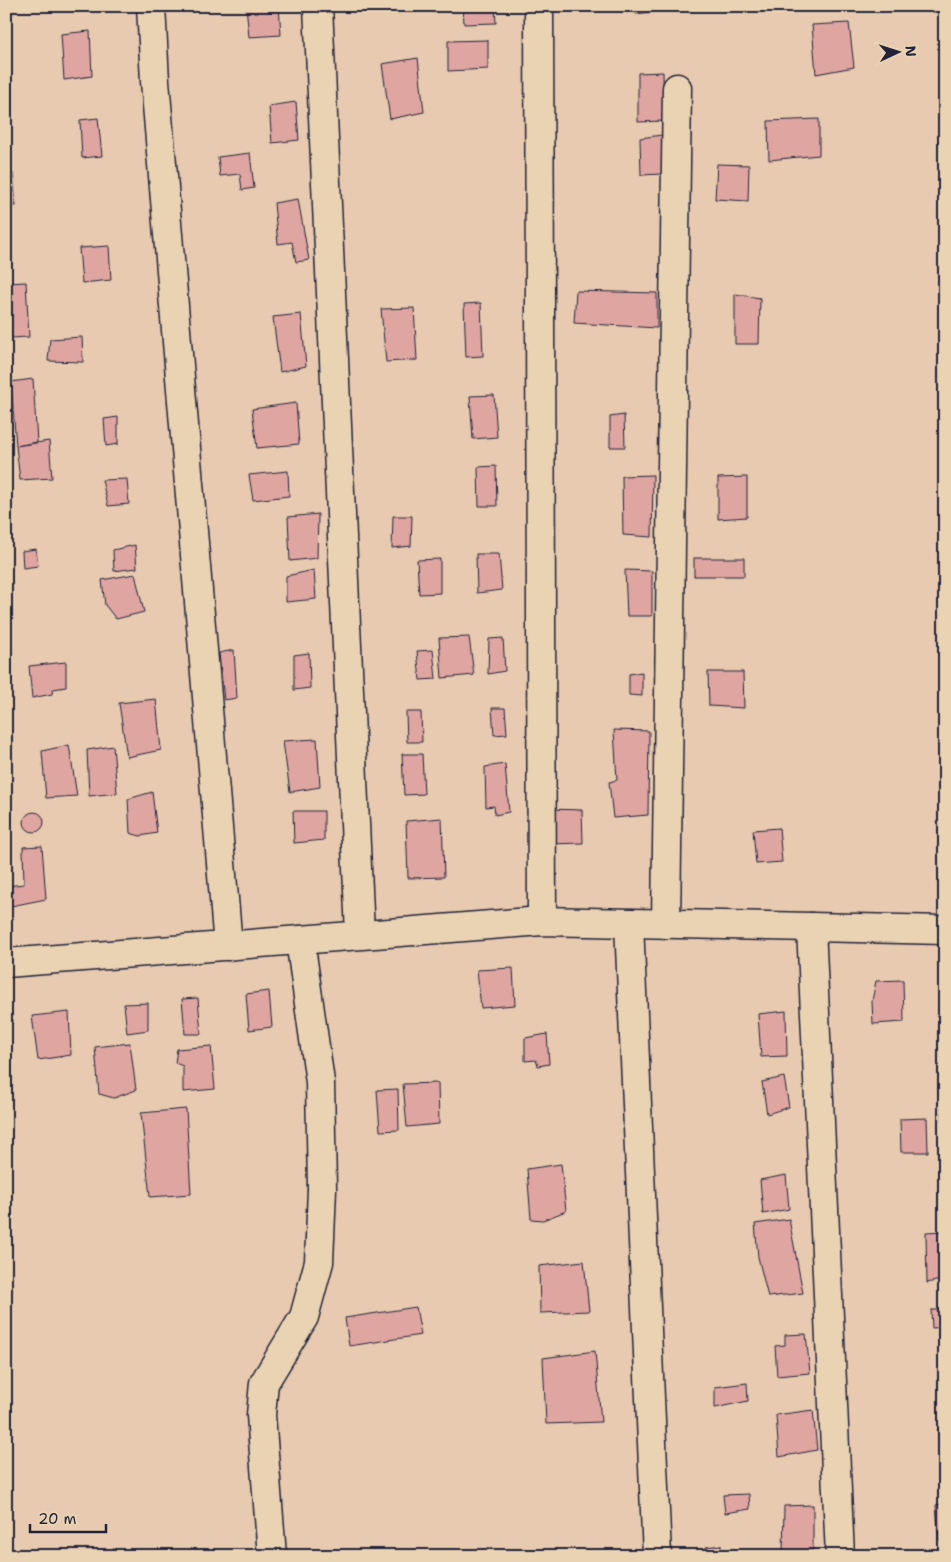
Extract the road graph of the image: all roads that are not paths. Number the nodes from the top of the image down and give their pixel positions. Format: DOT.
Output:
graph roads {
  1 [pos="151,6"];
  2 [pos="318,6"];
  3 [pos="538,6"];
  4 [pos="678,88"];
  5 [pos="542,921"];
  6 [pos="629,924"];
  7 [pos="666,924"];
  8 [pos="811,927"];
  9 [pos="945,930"];
  10 [pos="360,934"];
  11 [pos="300,940"];
  12 [pos="228,946"];
  13 [pos="6,963"];
  14 [pos="272,1556"];
  15 [pos="657,1556"];
  16 [pos="840,1556"];
  1 -- 12 [label="street"];
  2 -- 10 [label="street"];
  3 -- 5 [label="street"];
  4 -- 7 [label="street"];
  5 -- 6 [label="street"];
  5 -- 10 [label="street"];
  6 -- 7 [label="street"];
  6 -- 15 [label="street"];
  7 -- 8 [label="street"];
  8 -- 9 [label="street"];
  8 -- 16 [label="street"];
  10 -- 11 [label="street"];
  11 -- 12 [label="street"];
  11 -- 14 [label="street"];
  12 -- 13 [label="street"];
}
